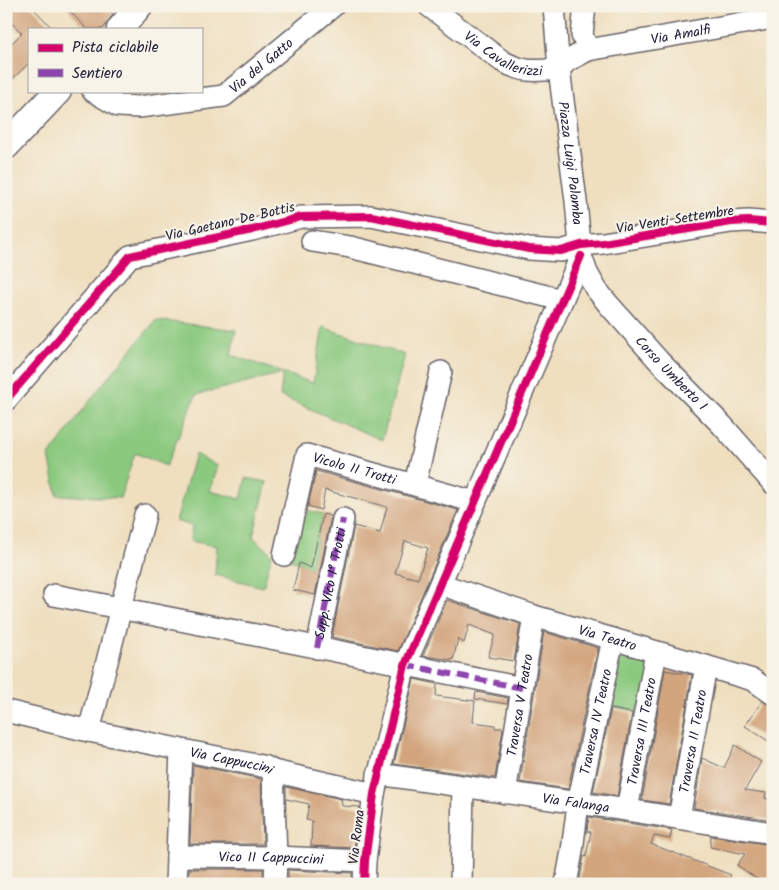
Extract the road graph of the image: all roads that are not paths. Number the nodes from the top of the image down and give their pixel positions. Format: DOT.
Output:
graph roads {
  1 [pos="138,6"];
  2 [pos="333,6"];
  3 [pos="429,6"];
  4 [pos="554,6"];
  5 [pos="585,6"];
  6 [pos="773,18"];
  7 [pos="121,28"];
  8 [pos="557,38"];
  9 [pos="585,43"];
  10 [pos="560,69"];
  11 [pos="57,92"];
  12 [pos="95,92"];
  13 [pos="6,146"];
  14 [pos="773,223"];
  15 [pos="312,241"];
  16 [pos="581,250"];
  17 [pos="596,289"];
  18 [pos="562,300"];
  19 [pos="441,372"];
  20 [pos="6,400"];
  21 [pos="773,483"];
  22 [pos="415,484"];
  23 [pos="475,502"];
  24 [pos="145,515"];
  25 [pos="343,519"];
  26 [pos="284,555"];
  27 [pos="440,584"];
  28 [pos="54,594"];
  29 [pos="122,608"];
  30 [pos="534,616"];
  31 [pos="613,639"];
  32 [pos="317,648"];
  33 [pos="656,652"];
  34 [pos="405,665"];
  35 [pos="706,666"];
  36 [pos="522,688"];
  37 [pos="773,694"];
  38 [pos="6,712"];
  39 [pos="90,731"];
  40 [pos="181,750"];
  41 [pos="273,771"];
  42 [pos="376,784"];
  43 [pos="463,787"];
  44 [pos="505,793"];
  45 [pos="578,804"];
  46 [pos="627,810"];
  47 [pos="679,818"];
  48 [pos="773,833"];
  49 [pos="177,856"];
  50 [pos="276,857"];
  51 [pos="364,861"];
  52 [pos="176,884"];
  53 [pos="274,884"];
  54 [pos="364,884"];
  55 [pos="461,884"];
  56 [pos="566,884"];
  1 -- 7 [label="main road"];
  2 -- 12 [label="street, Via del Gatto"];
  3 -- 10 [label="street, Via Cavallerizzi"];
  4 -- 8 [label="street, Piazza Luigi Palomba"];
  5 -- 9 [label="street"];
  6 -- 9 [label="street, Via Amalfi"];
  8 -- 9 [label="street, Via Amalfi"];
  8 -- 10 [label="street, Piazza Luigi Palomba"];
  9 -- 10 [label="street"];
  10 -- 16 [label="street, Piazza Luigi Palomba"];
  11 -- 13 [label="main road"];
  14 -- 16 [label="street, Via Venti Settembre"];
  15 -- 18 [label="street"];
  16 -- 17 [label="street, Corso Umberto I"];
  16 -- 18 [label="street, Via Roma"];
  16 -- 20 [label="street, Via Gaetano De Bottis"];
  17 -- 18 [label="street"];
  17 -- 21 [label="street, Corso Umberto I"];
  18 -- 23 [label="street, Via Roma"];
  19 -- 22 [label="street, Vicolo II Trotti"];
  22 -- 23 [label="street, Vicolo II Trotti"];
  22 -- 26 [label="street, Vicolo II Trotti"];
  23 -- 27 [label="street, Via Roma"];
  24 -- 29 [label="street"];
  25 -- 32 [label="street, Supp. Vico 1° Trotti"];
  27 -- 30 [label="street, Via Teatro"];
  27 -- 34 [label="street, Via Roma"];
  28 -- 29 [label="street"];
  29 -- 32 [label="street"];
  29 -- 39 [label="street"];
  30 -- 31 [label="street, Via Teatro"];
  30 -- 36 [label="street, Traversa V Teatro"];
  31 -- 33 [label="street, Via Teatro"];
  31 -- 45 [label="street, Traversa IV Teatro"];
  32 -- 34 [label="street"];
  33 -- 35 [label="street, Via Teatro"];
  33 -- 46 [label="street, Traversa III Teatro"];
  34 -- 36 [label="street"];
  34 -- 42 [label="street, Via Roma"];
  35 -- 37 [label="street, Via Teatro"];
  35 -- 47 [label="street, Traversa II Teatro"];
  36 -- 44 [label="street, Traversa V Teatro"];
  38 -- 39 [label="street, Via Cappuccini"];
  39 -- 40 [label="street, Via Cappuccini"];
  40 -- 41 [label="street, Via Cappuccini"];
  40 -- 49 [label="street"];
  41 -- 42 [label="street, Via Cappuccini"];
  41 -- 50 [label="street"];
  42 -- 43 [label="street, Via Falanga"];
  42 -- 51 [label="street, Via Roma"];
  43 -- 44 [label="street, Via Falanga"];
  43 -- 55 [label="street"];
  44 -- 45 [label="street, Via Falanga"];
  45 -- 46 [label="street, Via Falanga"];
  45 -- 56 [label="street, Traversa IV Teatro"];
  46 -- 47 [label="street, Via Falanga"];
  47 -- 48 [label="street, Via Falanga"];
  49 -- 50 [label="street, Vico II Cappuccini"];
  49 -- 52 [label="street"];
  50 -- 51 [label="street, Vico II Cappuccini"];
  50 -- 53 [label="street"];
  51 -- 54 [label="street, Via Roma"];
}
